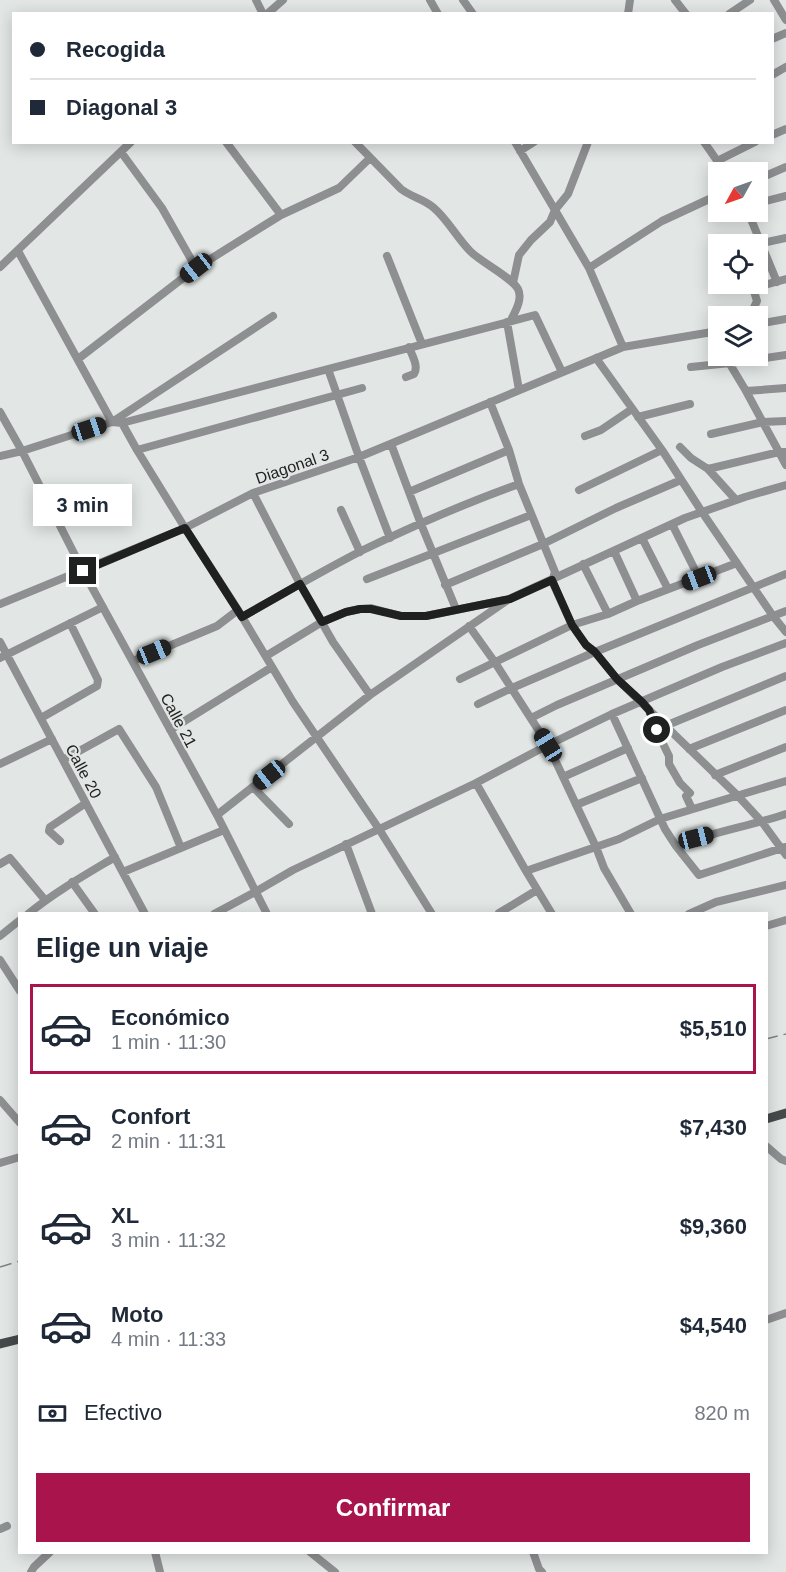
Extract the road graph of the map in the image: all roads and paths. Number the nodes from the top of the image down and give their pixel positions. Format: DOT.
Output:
graph roads {
  1 [pos="283,0"];
  2 [pos="675,0"];
  3 [pos="750,0"];
  4 [pos="774,0"];
  5 [pos="268,12"];
  6 [pos="684,12"];
  7 [pos="732,12"];
  8 [pos="786,20"];
  9 [pos="129,144"];
  10 [pos="228,144"];
  11 [pos="357,144"];
  12 [pos="515,144"];
  13 [pos="531,144"];
  14 [pos="587,144"];
  15 [pos="705,144"];
  16 [pos="752,144"];
  17 [pos="520,151"];
  18 [pos="121,152"];
  19 [pos="370,158"];
  20 [pos="717,161"];
  21 [pos="786,167"];
  22 [pos="768,175"];
  23 [pos="786,196"];
  24 [pos="708,200"];
  25 [pos="768,200"];
  26 [pos="555,210"];
  27 [pos="281,215"];
  28 [pos="786,238"];
  29 [pos="768,242"];
  30 [pos="18,251"];
  31 [pos="387,256"];
  32 [pos="768,259"];
  33 [pos="0,267"];
  34 [pos="196,268"];
  35 [pos="589,268"];
  36 [pos="786,279"];
  37 [pos="777,282"];
  38 [pos="513,283"];
  39 [pos="755,306"];
  40 [pos="273,316"];
  41 [pos="786,319"];
  42 [pos="509,321"];
  43 [pos="768,322"];
  44 [pos="708,332"];
  45 [pos="422,344"];
  46 [pos="409,347"];
  47 [pos="623,347"];
  48 [pos="786,354"];
  49 [pos="768,357"];
  50 [pos="596,358"];
  51 [pos="78,360"];
  52 [pos="708,365"];
  53 [pos="732,366"];
  54 [pos="691,367"];
  55 [pos="328,369"];
  56 [pos="562,372"];
  57 [pos="406,377"];
  58 [pos="362,388"];
  59 [pos="786,388"];
  60 [pos="519,390"];
  61 [pos="746,391"];
  62 [pos="337,395"];
  63 [pos="490,402"];
  64 [pos="690,404"];
  65 [pos="632,409"];
  66 [pos="0,412"];
  67 [pos="638,417"];
  68 [pos="786,421"];
  69 [pos="112,422"];
  70 [pos="763,422"];
  71 [pos="122,423"];
  72 [pos="711,434"];
  73 [pos="585,436"];
  74 [pos="391,444"];
  75 [pos="680,447"];
  76 [pos="137,450"];
  77 [pos="509,450"];
  78 [pos="662,450"];
  79 [pos="22,451"];
  80 [pos="782,452"];
  81 [pos="0,456"];
  82 [pos="359,458"];
  83 [pos="786,465"];
  84 [pos="708,469"];
  85 [pos="681,480"];
  86 [pos="519,484"];
  87 [pos="786,485"];
  88 [pos="579,490"];
  89 [pos="409,492"];
  90 [pos="254,493"];
  91 [pos="736,500"];
  92 [pos="341,510"];
  93 [pos="702,512"];
  94 [pos="531,515"];
  95 [pos="421,524"];
  96 [pos="672,524"];
  97 [pos="185,528"];
  98 [pos="390,538"];
  99 [pos="642,538"];
  100 [pos="543,544"];
  101 [pos="614,551"];
  102 [pos="360,552"];
  103 [pos="433,554"];
  104 [pos="583,564"];
  105 [pos="737,564"];
  106 [pos="83,571"];
  107 [pos="786,574"];
  108 [pos="699,578"];
  109 [pos="367,579"];
  110 [pos="552,580"];
  111 [pos="300,584"];
  112 [pos="445,585"];
  113 [pos="754,588"];
  114 [pos="668,589"];
  115 [pos="510,599"];
  116 [pos="637,601"];
  117 [pos="0,604"];
  118 [pos="103,607"];
  119 [pos="456,609"];
  120 [pos="786,611"];
  121 [pos="240,614"];
  122 [pos="608,614"];
  123 [pos="773,616"];
  124 [pos="322,622"];
  125 [pos="70,623"];
  126 [pos="572,625"];
  127 [pos="469,626"];
  128 [pos="786,632"];
  129 [pos="0,642"];
  130 [pos="786,643"];
  131 [pos="595,652"];
  132 [pos="4,656"];
  133 [pos="266,656"];
  134 [pos="133,661"];
  135 [pos="494,661"];
  136 [pos="272,667"];
  137 [pos="786,676"];
  138 [pos="460,679"];
  139 [pos="617,679"];
  140 [pos="512,688"];
  141 [pos="370,695"];
  142 [pos="642,702"];
  143 [pos="478,704"];
  144 [pos="649,710"];
  145 [pos="786,710"];
  146 [pos="612,714"];
  147 [pos="41,717"];
  148 [pos="531,718"];
  149 [pos="665,726"];
  150 [pos="170,730"];
  151 [pos="316,737"];
  152 [pos="52,739"];
  153 [pos="548,745"];
  154 [pos="786,747"];
  155 [pos="628,748"];
  156 [pos="689,749"];
  157 [pos="63,760"];
  158 [pos="0,764"];
  159 [pos="715,775"];
  160 [pos="563,777"];
  161 [pos="642,778"];
  162 [pos="786,782"];
  163 [pos="476,783"];
  164 [pos="253,787"];
  165 [pos="738,796"];
  166 [pos="86,803"];
  167 [pos="576,805"];
  168 [pos="692,809"];
  169 [pos="786,814"];
  170 [pos="217,815"];
  171 [pos="660,819"];
  172 [pos="762,822"];
  173 [pos="290,824"];
  174 [pos="379,829"];
  175 [pos="224,830"];
  176 [pos="60,841"];
  177 [pos="346,844"];
  178 [pos="676,846"];
  179 [pos="596,847"];
  180 [pos="181,848"];
  181 [pos="784,850"];
  182 [pos="115,857"];
  183 [pos="0,864"];
  184 [pos="526,871"];
  185 [pos="123,872"];
  186 [pos="72,882"];
  187 [pos="786,885"];
  188 [pos="537,890"];
  189 [pos="255,892"];
  190 [pos="45,900"];
  191 [pos="30,912"];
  192 [pos="93,912"];
  193 [pos="144,912"];
  194 [pos="218,912"];
  195 [pos="266,912"];
  196 [pos="371,912"];
  197 [pos="431,912"];
  198 [pos="501,912"];
  199 [pos="551,912"];
  200 [pos="630,912"];
  201 [pos="693,912"];
  202 [pos="786,920"];
  203 [pos="18,922"];
  204 [pos="768,925"];
  205 [pos="0,936"];
  206 [pos="0,960"];
  207 [pos="18,988"];
  208 [pos="0,1100"];
  209 [pos="786,1113"];
  210 [pos="768,1118"];
  211 [pos="18,1121"];
  212 [pos="768,1148"];
  213 [pos="18,1157"];
  214 [pos="786,1161"];
  215 [pos="0,1163"];
  216 [pos="786,1313"];
  217 [pos="768,1319"];
  218 [pos="18,1340"];
  219 [pos="0,1344"];
  220 [pos="48,1554"];
  221 [pos="156,1554"];
  222 [pos="312,1554"];
  223 [pos="534,1554"];
  224 [pos="31,1572"];
  225 [pos="160,1572"];
  226 [pos="334,1572"];
  227 [pos="542,1572"];
  1 -- 5 [label="street"];
  2 -- 6 [label="street"];
  3 -- 7 [label="street"];
  4 -- 8 [label="street"];
  9 -- 18 [label="street"];
  10 -- 27 [label="street"];
  11 -- 19 [label="street"];
  12 -- 17 [label="street"];
  13 -- 17 [label="street"];
  14 -- 26 [label="street"];
  15 -- 20 [label="street"];
  16 -- 20 [label="street"];
  17 -- 26 [label="street"];
  18 -- 30 [label="street"];
  18 -- 34 [label="street"];
  19 -- 27 [label="street"];
  19 -- 38 [label="street"];
  21 -- 22 [label="street"];
  23 -- 25 [label="street"];
  24 -- 35 [label="street"];
  26 -- 35 [label="street"];
  26 -- 38 [label="street"];
  27 -- 34 [label="street"];
  28 -- 29 [label="street"];
  30 -- 33 [label="street"];
  30 -- 51 [label="street"];
  31 -- 45 [label="street"];
  32 -- 37 [label="street"];
  34 -- 51 [label="street"];
  35 -- 47 [label="street"];
  36 -- 37 [label="street"];
  37 -- 39 [label="street"];
  38 -- 42 [label="street"];
  40 -- 69 [label="street"];
  41 -- 43 [label="street"];
  42 -- 45 [label="street"];
  42 -- 56 [label="street"];
  42 -- 60 [label="street"];
  44 -- 47 [label="street, Diagonal 3"];
  45 -- 46 [label="street"];
  46 -- 55 [label="street"];
  46 -- 57 [label="street"];
  47 -- 50 [label="street, Diagonal 3"];
  48 -- 49 [label="street"];
  50 -- 56 [label="street, Diagonal 3"];
  50 -- 65 [label="street"];
  51 -- 69 [label="street"];
  52 -- 54 [label="street"];
  53 -- 61 [label="street"];
  55 -- 62 [label="street"];
  55 -- 71 [label="street"];
  56 -- 60 [label="street, Diagonal 3"];
  58 -- 62 [label="street"];
  59 -- 61 [label="street"];
  60 -- 63 [label="street, Diagonal 3"];
  61 -- 70 [label="street"];
  62 -- 76 [label="street"];
  62 -- 82 [label="street"];
  63 -- 74 [label="street, Diagonal 3"];
  63 -- 77 [label="street"];
  64 -- 67 [label="street"];
  65 -- 67 [label="street"];
  65 -- 73 [label="street"];
  66 -- 79 [label="street, Calle 21"];
  67 -- 78 [label="street"];
  68 -- 70 [label="street"];
  69 -- 71 [label="street"];
  69 -- 79 [label="street"];
  70 -- 72 [label="street"];
  70 -- 80 [label="street"];
  71 -- 76 [label="street"];
  74 -- 82 [label="street, Diagonal 3"];
  74 -- 89 [label="street"];
  75 -- 84 [label="street"];
  76 -- 97 [label="street"];
  77 -- 86 [label="street"];
  77 -- 89 [label="street"];
  78 -- 85 [label="street"];
  78 -- 88 [label="street"];
  79 -- 81 [label="street"];
  79 -- 106 [label="street, Calle 21"];
  80 -- 83 [label="street"];
  80 -- 84 [label="street"];
  82 -- 90 [label="street, Diagonal 3"];
  82 -- 98 [label="street"];
  84 -- 91 [label="street"];
  85 -- 93 [label="street"];
  85 -- 100 [label="street"];
  86 -- 94 [label="street"];
  86 -- 95 [label="street"];
  87 -- 91 [label="street"];
  89 -- 95 [label="street"];
  90 -- 97 [label="street, Diagonal 3"];
  90 -- 111 [label="street"];
  91 -- 93 [label="street"];
  92 -- 102 [label="street"];
  93 -- 96 [label="street"];
  93 -- 105 [label="street"];
  94 -- 100 [label="street"];
  94 -- 103 [label="street"];
  95 -- 98 [label="street"];
  95 -- 103 [label="street"];
  96 -- 99 [label="street"];
  96 -- 108 [label="street"];
  97 -- 106 [label="street, Diagonal 3"];
  97 -- 121 [label="street"];
  98 -- 102 [label="street"];
  99 -- 101 [label="street"];
  99 -- 114 [label="street"];
  100 -- 110 [label="street"];
  100 -- 112 [label="street"];
  101 -- 104 [label="street"];
  101 -- 116 [label="street"];
  102 -- 111 [label="street"];
  103 -- 109 [label="street"];
  103 -- 112 [label="street"];
  104 -- 110 [label="street"];
  104 -- 122 [label="street"];
  105 -- 108 [label="street"];
  105 -- 113 [label="street"];
  106 -- 117 [label="street, Diagonal 3"];
  106 -- 118 [label="street, Calle 21"];
  107 -- 113 [label="street"];
  108 -- 114 [label="street"];
  110 -- 115 [label="street"];
  110 -- 126 [label="street"];
  111 -- 121 [label="street"];
  111 -- 124 [label="street"];
  112 -- 119 [label="street"];
  113 -- 123 [label="street"];
  113 -- 131 [label="street"];
  114 -- 116 [label="street"];
  115 -- 119 [label="street"];
  115 -- 127 [label="street"];
  116 -- 122 [label="street"];
  118 -- 125 [label="street"];
  118 -- 134 [label="street, Calle 21"];
  119 -- 124 [label="street"];
  120 -- 123 [label="street"];
  121 -- 133 [label="street"];
  121 -- 134 [label="street"];
  122 -- 126 [label="street"];
  123 -- 128 [label="street"];
  123 -- 139 [label="street"];
  124 -- 133 [label="street"];
  124 -- 141 [label="street"];
  125 -- 132 [label="street"];
  125 -- 147 [label="street"];
  126 -- 131 [label="street"];
  126 -- 135 [label="street"];
  127 -- 135 [label="street"];
  127 -- 141 [label="street"];
  129 -- 132 [label="street, Calle 20"];
  130 -- 142 [label="street"];
  131 -- 139 [label="street"];
  131 -- 140 [label="street"];
  132 -- 147 [label="street, Calle 20"];
  133 -- 136 [label="street"];
  134 -- 150 [label="street, Calle 21"];
  135 -- 138 [label="street"];
  135 -- 140 [label="street"];
  136 -- 150 [label="street"];
  136 -- 151 [label="street"];
  137 -- 149 [label="street"];
  139 -- 142 [label="street"];
  139 -- 148 [label="street"];
  140 -- 143 [label="street"];
  140 -- 148 [label="street"];
  141 -- 151 [label="street"];
  142 -- 144 [label="street"];
  142 -- 146 [label="street"];
  144 -- 149 [label="street"];
  144 -- 168 [label="street"];
  145 -- 156 [label="street"];
  146 -- 153 [label="street"];
  146 -- 155 [label="street"];
  147 -- 152 [label="street, Calle 20"];
  148 -- 153 [label="street"];
  149 -- 156 [label="street"];
  150 -- 170 [label="street, Calle 21"];
  151 -- 164 [label="street"];
  151 -- 174 [label="street"];
  152 -- 157 [label="street, Calle 20"];
  152 -- 158 [label="street"];
  153 -- 160 [label="street"];
  153 -- 163 [label="street"];
  154 -- 159 [label="street"];
  155 -- 160 [label="street"];
  155 -- 161 [label="street"];
  156 -- 159 [label="street"];
  157 -- 166 [label="street, Calle 20"];
  157 -- 180 [label="street"];
  159 -- 165 [label="street"];
  160 -- 167 [label="street"];
  161 -- 167 [label="street"];
  161 -- 171 [label="street"];
  162 -- 165 [label="street"];
  163 -- 174 [label="street"];
  163 -- 184 [label="street"];
  164 -- 170 [label="street"];
  164 -- 173 [label="street"];
  165 -- 168 [label="street"];
  165 -- 172 [label="street"];
  166 -- 176 [label="street"];
  166 -- 182 [label="street, Calle 20"];
  167 -- 179 [label="street"];
  168 -- 171 [label="street"];
  169 -- 172 [label="street"];
  170 -- 175 [label="street, Calle 21"];
  171 -- 178 [label="street"];
  171 -- 179 [label="street"];
  172 -- 178 [label="street"];
  172 -- 181 [label="street"];
  174 -- 177 [label="street"];
  174 -- 197 [label="street"];
  175 -- 180 [label="street"];
  175 -- 189 [label="street, Calle 21"];
  177 -- 189 [label="street"];
  177 -- 196 [label="street"];
  178 -- 181 [label="street"];
  179 -- 184 [label="street"];
  179 -- 200 [label="street"];
  180 -- 185 [label="street"];
  182 -- 185 [label="street, Calle 20"];
  182 -- 186 [label="street"];
  183 -- 190 [label="street"];
  184 -- 188 [label="street"];
  185 -- 193 [label="street, Calle 20"];
  186 -- 190 [label="street"];
  186 -- 192 [label="street"];
  187 -- 201 [label="street"];
  188 -- 198 [label="street"];
  188 -- 199 [label="street"];
  189 -- 194 [label="street"];
  189 -- 195 [label="street, Calle 21"];
  190 -- 191 [label="street"];
  202 -- 204 [label="street"];
  203 -- 205 [label="street"];
  206 -- 207 [label="street"];
  208 -- 211 [label="street"];
  209 -- 210 [label="main road"];
  212 -- 214 [label="street"];
  213 -- 215 [label="street"];
  216 -- 217 [label="street"];
  218 -- 219 [label="main road"];
  220 -- 224 [label="street"];
  221 -- 225 [label="street"];
  222 -- 226 [label="street"];
  223 -- 227 [label="street"];
}
